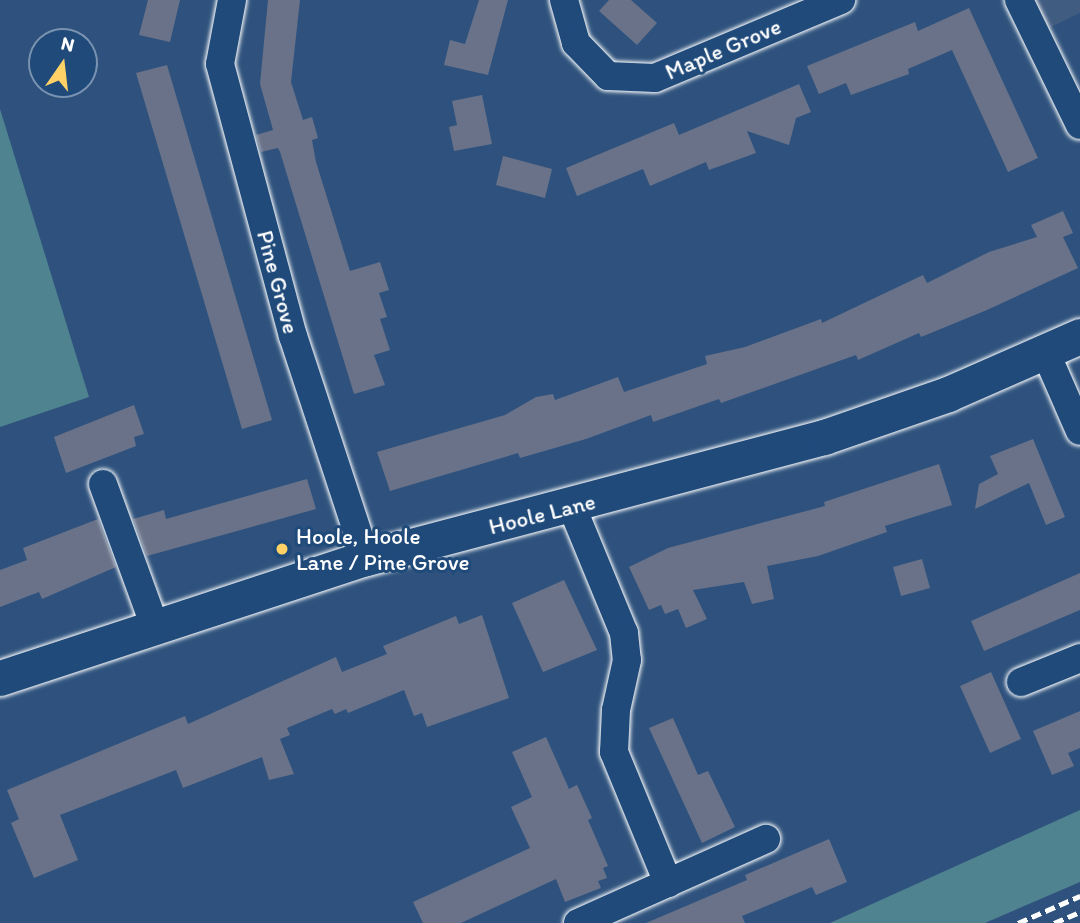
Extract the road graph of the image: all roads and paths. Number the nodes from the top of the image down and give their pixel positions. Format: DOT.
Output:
graph roads {
  1 [pos="232,0"];
  2 [pos="564,0"];
  3 [pos="841,0"];
  4 [pos="1019,0"];
  5 [pos="1080,125"];
  6 [pos="1080,336"];
  7 [pos="1045,351"];
  8 [pos="1080,431"];
  9 [pos="103,484"];
  10 [pos="572,506"];
  11 [pos="366,558"];
  12 [pos="154,624"];
  13 [pos="1080,658"];
  14 [pos="0,678"];
  15 [pos="1021,682"];
  16 [pos="766,839"];
  17 [pos="668,883"];
  18 [pos="578,923"];
  1 -- 11 [label="street, Pine Grove"];
  2 -- 3 [label="street, Maple Grove"];
  4 -- 5 [label="street"];
  6 -- 7 [label="street, Hoole Lane"];
  7 -- 8 [label="street"];
  7 -- 10 [label="street, Hoole Lane"];
  9 -- 12 [label="street"];
  10 -- 11 [label="street, Hoole Lane"];
  10 -- 17 [label="street"];
  11 -- 12 [label="street, Hoole Lane"];
  12 -- 14 [label="street, Hoole Lane"];
  13 -- 15 [label="street"];
  16 -- 17 [label="street"];
  17 -- 18 [label="street"];
}
